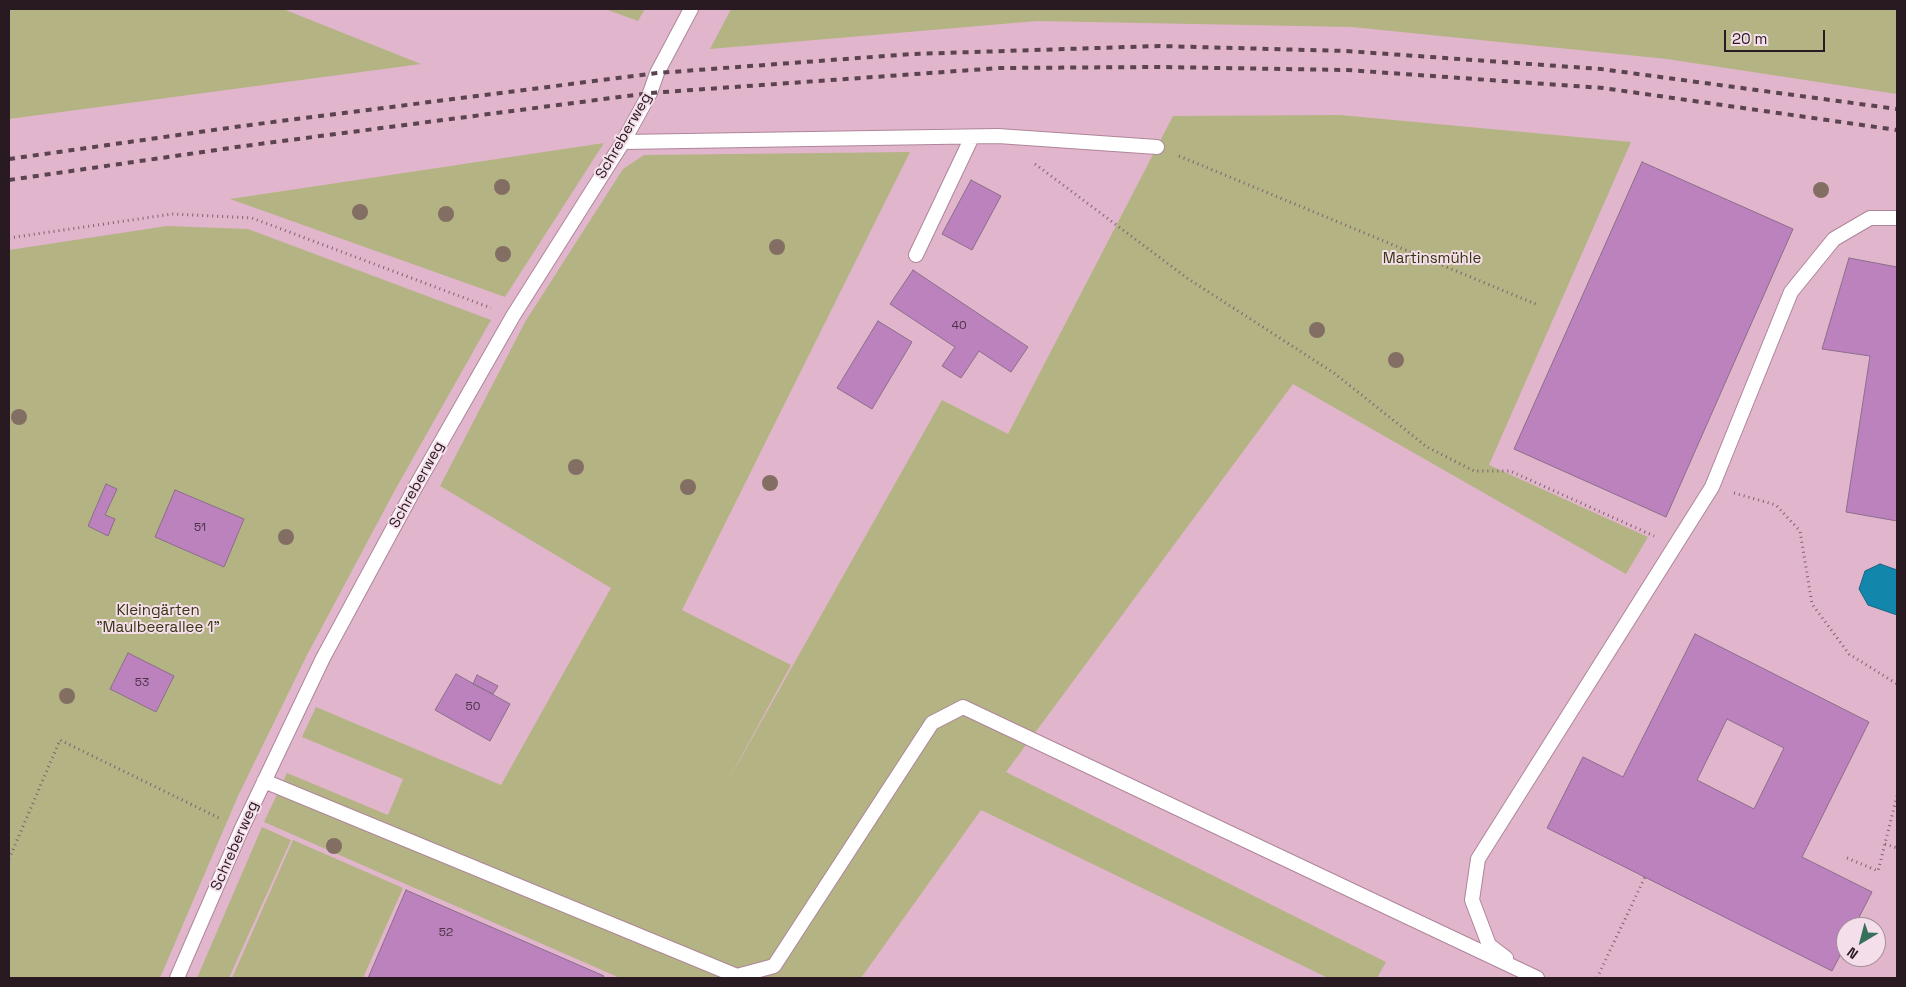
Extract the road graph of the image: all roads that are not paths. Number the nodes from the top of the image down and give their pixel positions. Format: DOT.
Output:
graph roads {
  1 [pos="691,9"];
  2 [pos="972,137"];
  3 [pos="623,142"];
  4 [pos="1157,147"];
  5 [pos="1897,218"];
  6 [pos="916,255"];
  7 [pos="264,781"];
  8 [pos="1522,971"];
  9 [pos="177,978"];
  10 [pos="1537,978"];
  1 -- 3 [label="lane, Schreberweg"];
  2 -- 3 [label="lane"];
  2 -- 4 [label="lane"];
  2 -- 6 [label="lane"];
  3 -- 7 [label="lane, Schreberweg"];
  5 -- 8 [label="lane"];
  7 -- 8 [label="lane"];
  7 -- 9 [label="lane, Schreberweg"];
  8 -- 10 [label="lane"];
}
